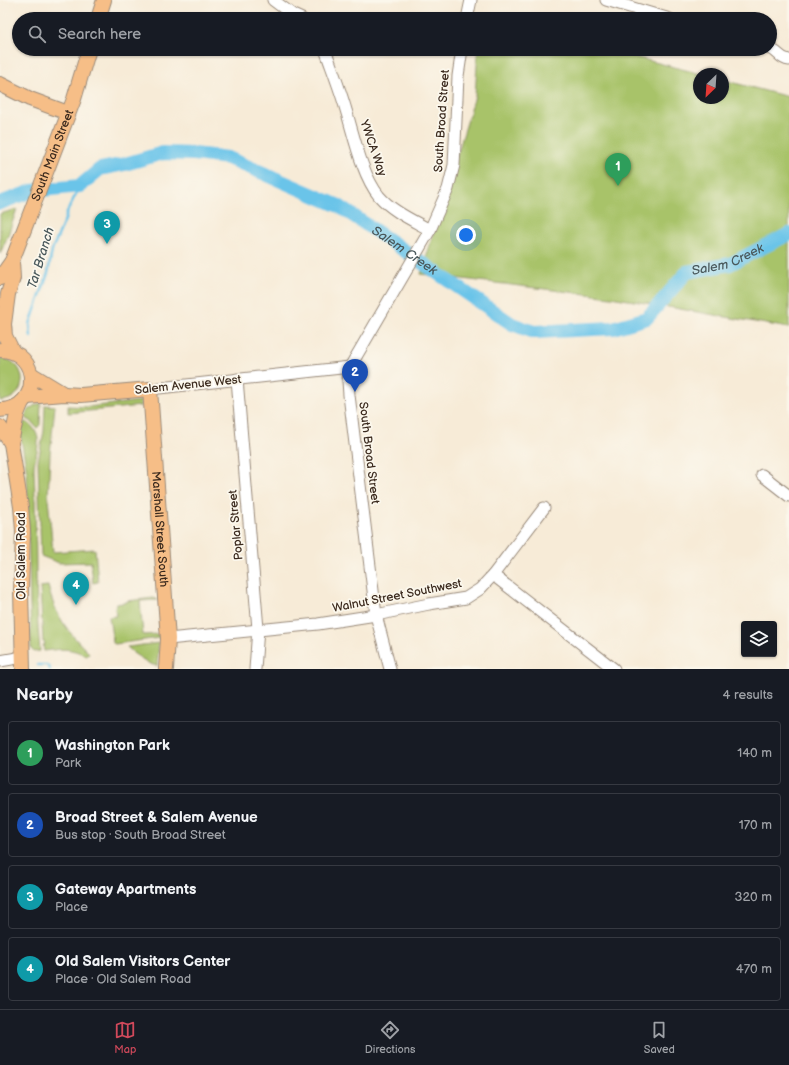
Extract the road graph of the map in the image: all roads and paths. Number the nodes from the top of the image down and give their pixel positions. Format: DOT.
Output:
graph roads {
  1 [pos="104,0"];
  2 [pos="273,0"];
  3 [pos="471,0"];
  4 [pos="606,0"];
  5 [pos="100,12"];
  6 [pos="289,12"];
  7 [pos="468,12"];
  8 [pos="646,12"];
  9 [pos="777,52"];
  10 [pos="87,56"];
  11 [pos="328,56"];
  12 [pos="461,56"];
  13 [pos="786,60"];
  14 [pos="0,84"];
  15 [pos="68,114"];
  16 [pos="430,230"];
  17 [pos="12,261"];
  18 [pos="0,278"];
  19 [pos="6,351"];
  20 [pos="350,367"];
  21 [pos="31,374"];
  22 [pos="237,379"];
  23 [pos="150,389"];
  24 [pos="64,394"];
  25 [pos="24,400"];
  26 [pos="0,410"];
  27 [pos="0,427"];
  28 [pos="11,443"];
  29 [pos="762,476"];
  30 [pos="789,496"];
  31 [pos="544,508"];
  32 [pos="493,575"];
  33 [pos="376,615"];
  34 [pos="258,629"];
  35 [pos="168,639"];
  36 [pos="0,661"];
  37 [pos="23,663"];
  38 [pos="166,669"];
  39 [pos="255,669"];
  40 [pos="390,669"];
  41 [pos="614,669"];
  1 -- 5 [label="main road"];
  2 -- 6 [label="street"];
  3 -- 7 [label="street"];
  4 -- 8 [label="street"];
  9 -- 13 [label="street"];
  10 -- 15 [label="main road, South Main Street"];
  11 -- 16 [label="street, YWCA Way"];
  12 -- 16 [label="street, South Broad Street"];
  14 -- 15 [label="main road"];
  15 -- 17 [label="main road, South Main Street"];
  16 -- 20 [label="street, South Broad Street"];
  17 -- 18 [label="main road, South Main Street"];
  17 -- 19 [label="main road, South Main Street"];
  19 -- 21 [label="main road"];
  20 -- 22 [label="street, Salem Avenue West"];
  20 -- 33 [label="street, South Broad Street"];
  21 -- 24 [label="main road"];
  21 -- 25 [label="main road, Old Salem Road"];
  22 -- 23 [label="street, Salem Avenue West"];
  22 -- 34 [label="street, Poplar Street"];
  23 -- 24 [label="main road, Salem Avenue West"];
  23 -- 35 [label="main road, Marshall Street South"];
  24 -- 25 [label="main road, Salem Avenue West"];
  25 -- 26 [label="main road, Salem Avenue West"];
  25 -- 28 [label="main road, Old Salem Road"];
  27 -- 28 [label="main road, Old Salem Road"];
  28 -- 37 [label="main road, Old Salem Road"];
  29 -- 30 [label="street"];
  31 -- 32 [label="street, Walnut Street Southwest"];
  32 -- 33 [label="street, Walnut Street Southwest"];
  32 -- 41 [label="street"];
  33 -- 34 [label="street, Walnut Street Southwest"];
  33 -- 40 [label="street, South Broad Street"];
  34 -- 35 [label="street, Walnut Street Southwest"];
  34 -- 39 [label="street, Poplar Street"];
  35 -- 38 [label="main road, Marshall Street South"];
  36 -- 37 [label="street"];
}
